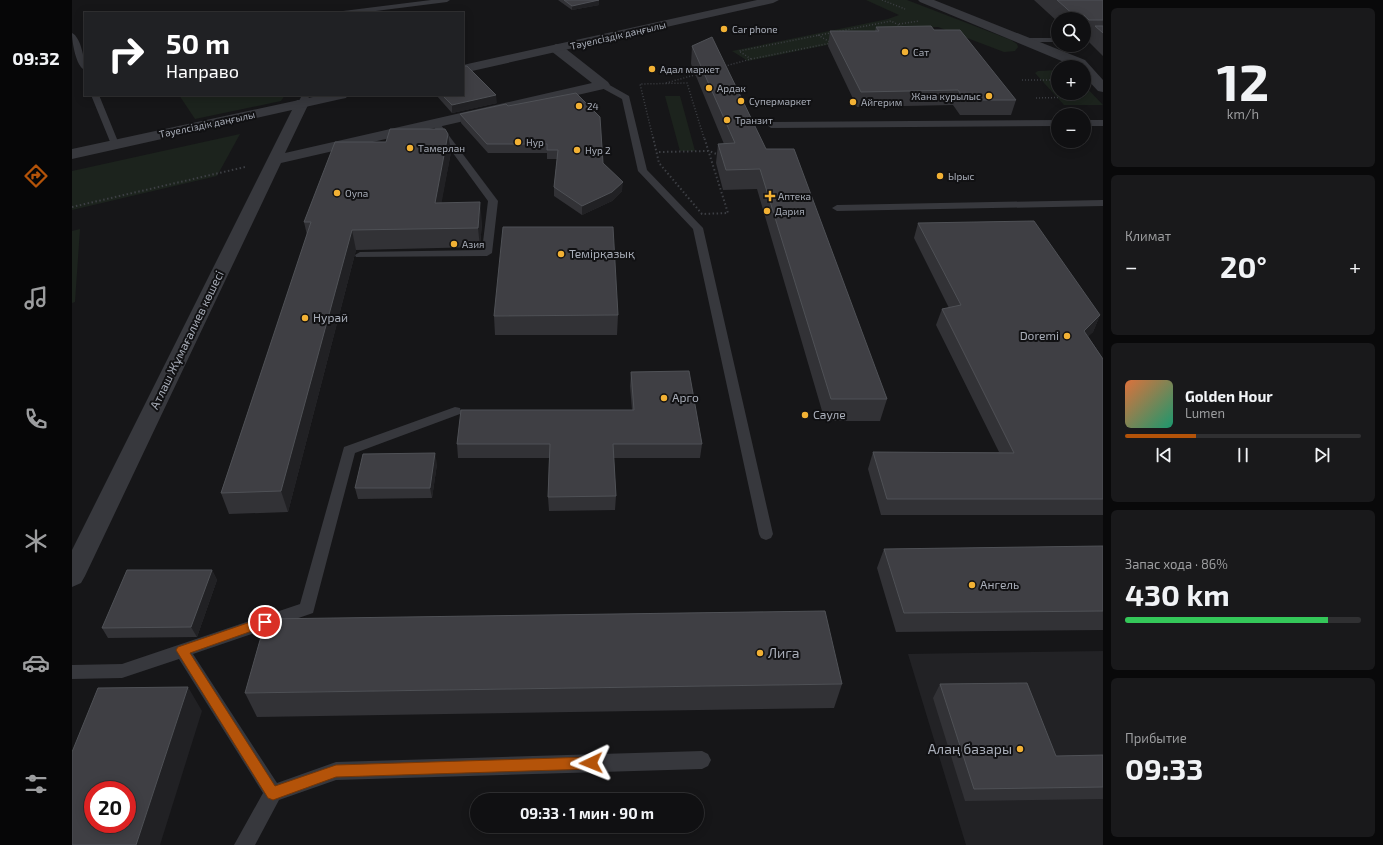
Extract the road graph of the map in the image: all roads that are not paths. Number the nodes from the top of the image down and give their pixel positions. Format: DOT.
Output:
graph roads {
  1 [pos="447,0"];
  2 [pos="773,0"];
  3 [pos="924,0"];
  4 [pos="351,12"];
  5 [pos="72,35"];
  6 [pos="1091,39"];
  7 [pos="1103,39"];
  8 [pos="1023,40"];
  9 [pos="1051,40"];
  10 [pos="556,48"];
  11 [pos="1073,60"];
  12 [pos="84,65"];
  13 [pos="464,69"];
  14 [pos="1091,75"];
  15 [pos="603,85"];
  16 [pos="1103,88"];
  17 [pos="95,96"];
  18 [pos="332,96"];
  19 [pos="304,99"];
  20 [pos="436,123"];
  21 [pos="1051,123"];
  22 [pos="1091,123"];
  23 [pos="1103,123"];
  24 [pos="771,126"];
  25 [pos="115,144"];
  26 [pos="72,154"];
  27 [pos="274,160"];
  28 [pos="1103,203"];
  29 [pos="837,208"];
  30 [pos="360,255"];
  31 [pos="455,411"];
  32 [pos="766,534"];
  33 [pos="72,576"];
  34 [pos="182,650"];
  35 [pos="72,672"];
  36 [pos="702,760"];
  37 [pos="273,794"];
  38 [pos="244,845"];
  1 -- 4 [label="lane"];
  2 -- 10 [label="street, Тәуелсіздік даңғылы"];
  3 -- 8 [label="street"];
  5 -- 12 [label="lane"];
  6 -- 7 [label="lane"];
  8 -- 9 [label="lane"];
  8 -- 11 [label="street"];
  10 -- 13 [label="street, Тәуелсіздік даңғылы"];
  10 -- 15 [label="street"];
  14 -- 16 [label="street"];
  15 -- 20 [label="street"];
  15 -- 32 [label="lane"];
  17 -- 25 [label="lane"];
  18 -- 19 [label="street, Тәуелсіздік даңғылы"];
  19 -- 25 [label="street, Тәуелсіздік даңғылы"];
  19 -- 27 [label="street, Атлаш Жұмағалиев көшесі"];
  20 -- 27 [label="street"];
  20 -- 30 [label="lane"];
  21 -- 24 [label="lane"];
  22 -- 23 [label="lane"];
  25 -- 26 [label="street, Тәуелсіздік даңғылы"];
  27 -- 33 [label="street, Атлаш Жұмағалиев көшесі"];
  28 -- 29 [label="lane"];
  31 -- 34 [label="lane"];
  34 -- 35 [label="lane"];
  34 -- 37 [label="lane"];
  36 -- 37 [label="lane"];
  37 -- 38 [label="lane"];
}
